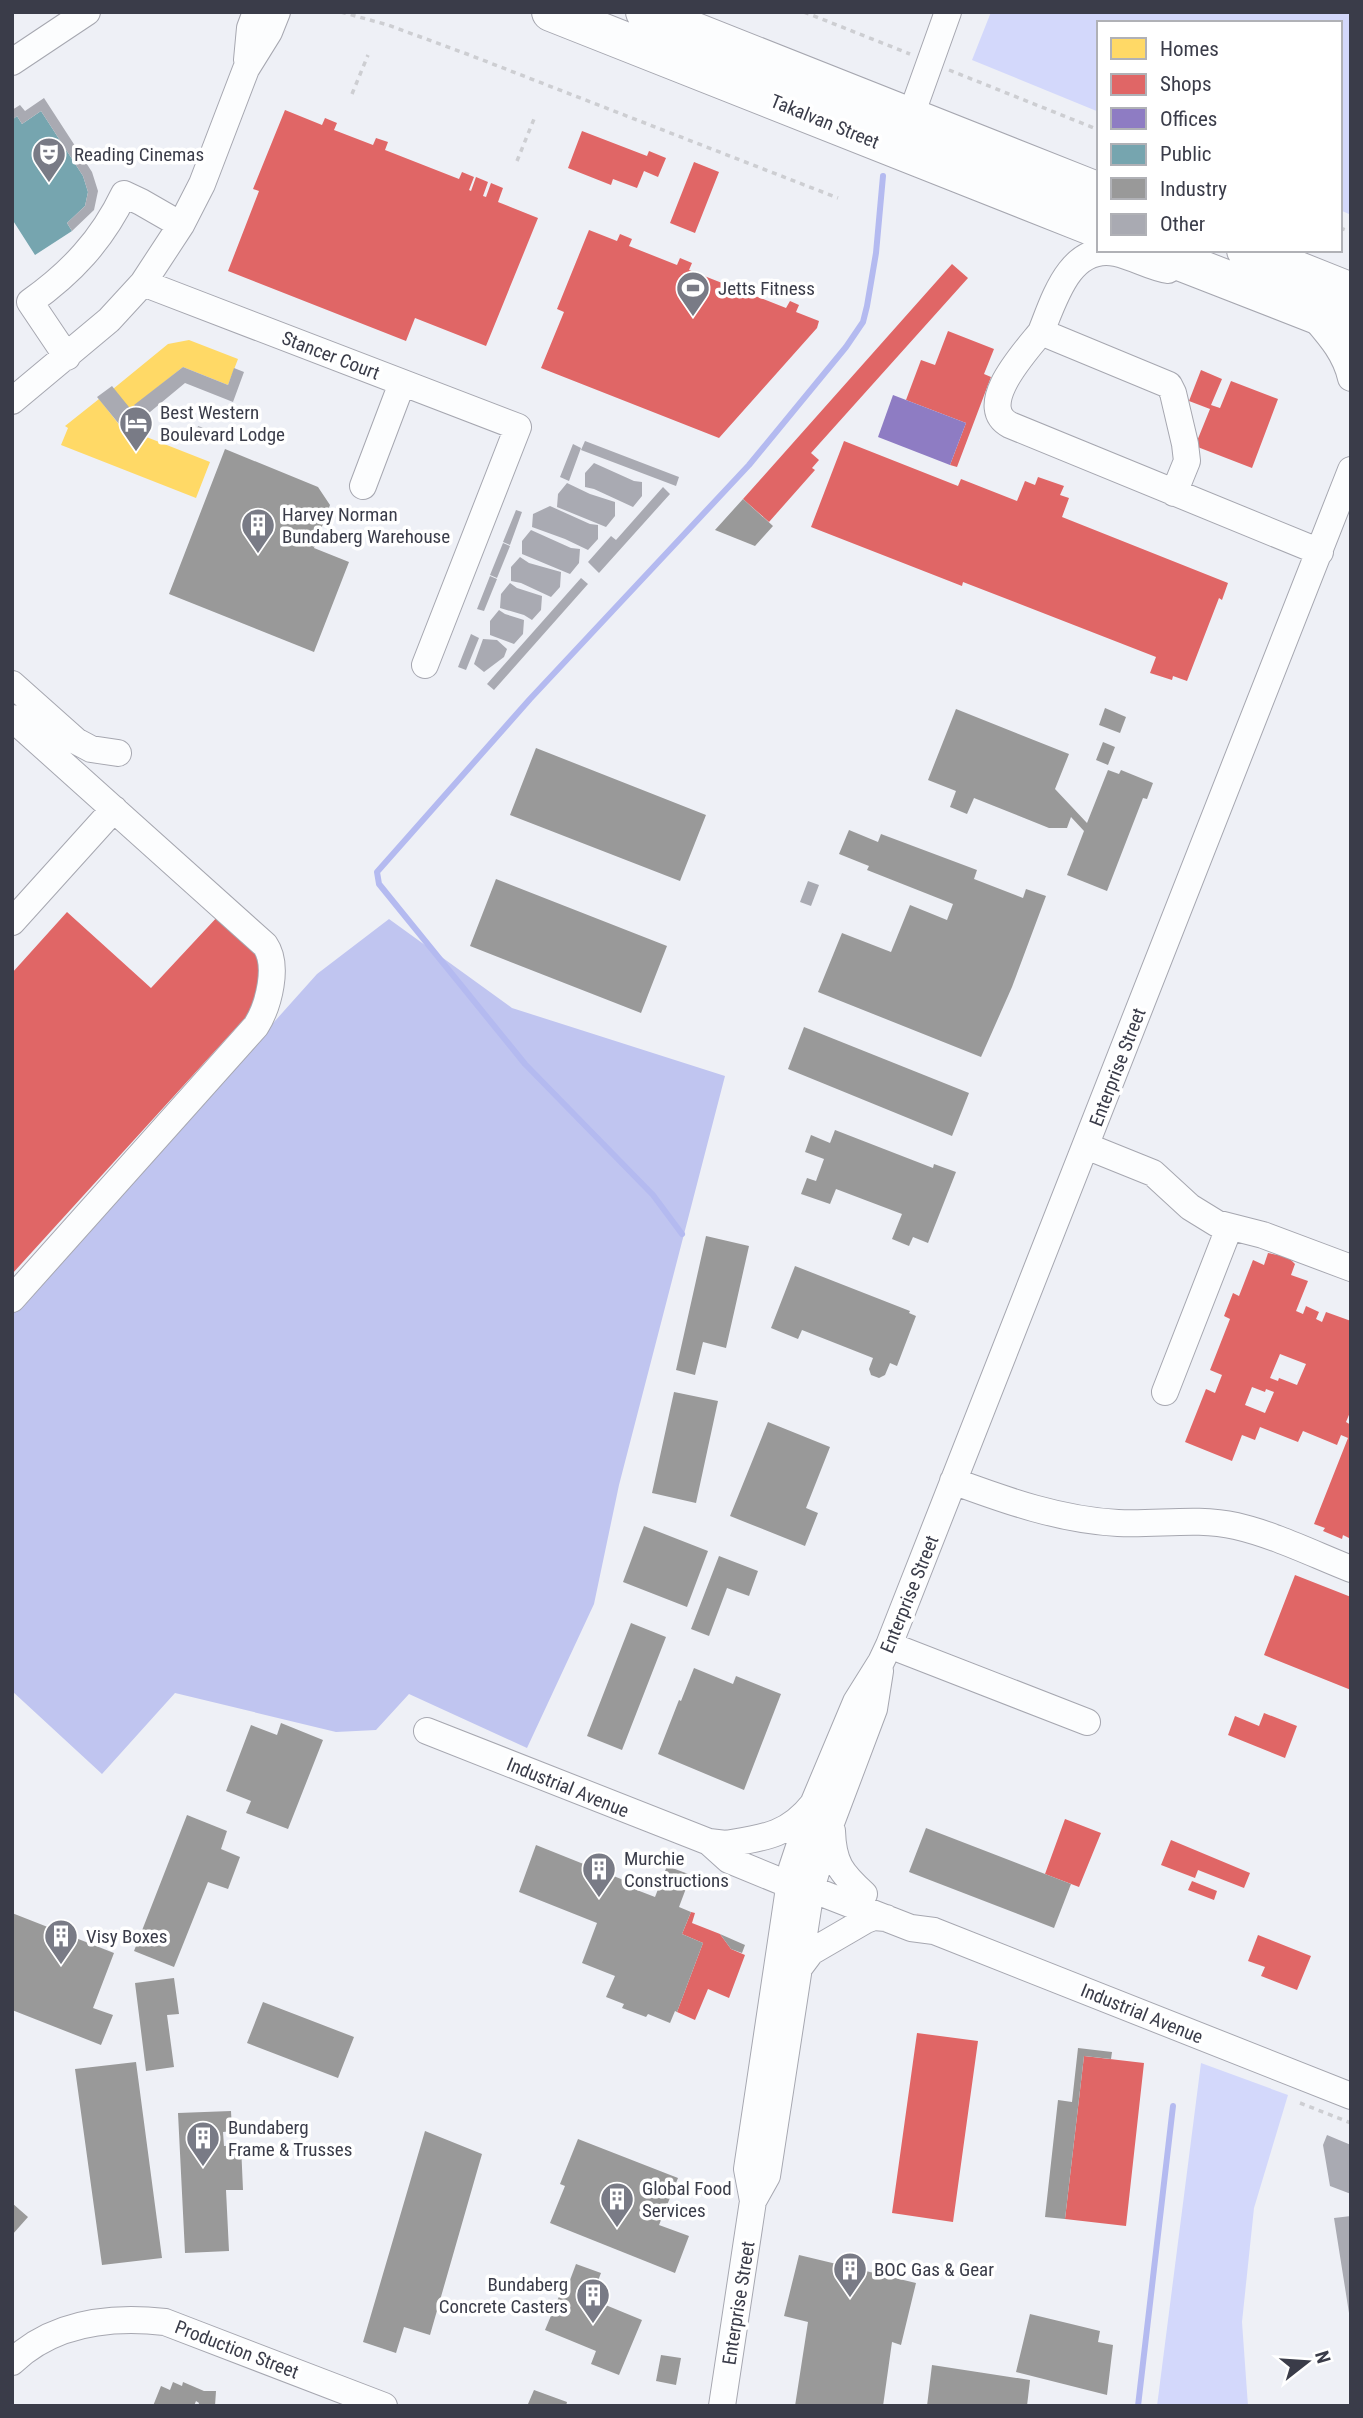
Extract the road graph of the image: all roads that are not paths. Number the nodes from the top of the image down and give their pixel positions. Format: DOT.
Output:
graph roads {
  1 [pos="87,12"];
  2 [pos="277,12"];
  3 [pos="551,12"];
  4 [pos="948,12"];
  5 [pos="665,16"];
  6 [pos="252,18"];
  7 [pos="12,62"];
  8 [pos="246,69"];
  9 [pos="766,98"];
  10 [pos="904,133"];
  11 [pos="1097,191"];
  12 [pos="181,225"];
  13 [pos="1097,228"];
  14 [pos="1162,252"];
  15 [pos="1240,267"];
  16 [pos="143,283"];
  17 [pos="1351,292"];
  18 [pos="1311,314"];
  19 [pos="1351,328"];
  20 [pos="1041,332"];
  21 [pos="67,357"];
  22 [pos="1351,378"];
  23 [pos="402,383"];
  24 [pos="12,401"];
  25 [pos="1351,470"];
  26 [pos="363,486"];
  27 [pos="1174,493"];
  28 [pos="1320,552"];
  29 [pos="425,665"];
  30 [pos="12,684"];
  31 [pos="13,719"];
  32 [pos="118,752"];
  33 [pos="114,809"];
  34 [pos="12,922"];
  35 [pos="1086,1146"];
  36 [pos="1229,1228"];
  37 [pos="1351,1268"];
  38 [pos="12,1299"];
  39 [pos="1165,1392"];
  40 [pos="953,1481"];
  41 [pos="1351,1569"];
  42 [pos="885,1654"];
  43 [pos="1087,1722"];
  44 [pos="427,1731"];
  45 [pos="814,1802"];
  46 [pos="831,1823"];
  47 [pos="717,1843"];
  48 [pos="802,1879"];
  49 [pos="864,1894"];
  50 [pos="886,1918"];
  51 [pos="934,1931"];
  52 [pos="799,1968"];
  53 [pos="1351,2096"];
  54 [pos="753,2201"];
  55 [pos="12,2362"];
  56 [pos="384,2406"];
  57 [pos="722,2406"];
  1 -- 7 [label="street"];
  2 -- 8 [label="street"];
  3 -- 9 [label="highway, Takalvan Street"];
  4 -- 10 [label="street"];
  5 -- 9 [label="highway"];
  5 -- 10 [label="highway, Takalvan Street"];
  6 -- 8 [label="street"];
  8 -- 12 [label="street"];
  9 -- 10 [label="highway, Takalvan Street"];
  10 -- 11 [label="highway, Takalvan Street"];
  10 -- 13 [label="highway, Takalvan Street"];
  12 -- 16 [label="street"];
  12 -- 21 [label="street"];
  14 -- 15 [label="highway"];
  15 -- 17 [label="highway"];
  15 -- 18 [label="highway"];
  15 -- 20 [label="street"];
  16 -- 21 [label="street"];
  16 -- 23 [label="street, Stancer Court"];
  18 -- 19 [label="highway"];
  18 -- 22 [label="street"];
  20 -- 27 [label="street"];
  20 -- 27 [label="street"];
  21 -- 24 [label="street"];
  23 -- 26 [label="street"];
  23 -- 29 [label="street, Stancer Court"];
  25 -- 28 [label="street, Enterprise Street"];
  27 -- 28 [label="street"];
  28 -- 35 [label="street, Enterprise Street"];
  30 -- 32 [label="street"];
  31 -- 33 [label="street"];
  33 -- 34 [label="street"];
  33 -- 38 [label="street"];
  35 -- 36 [label="street"];
  35 -- 40 [label="street, Enterprise Street"];
  36 -- 37 [label="street"];
  36 -- 39 [label="street"];
  40 -- 41 [label="street"];
  40 -- 42 [label="street, Enterprise Street"];
  42 -- 43 [label="street"];
  42 -- 45 [label="street, Enterprise Street"];
  42 -- 46 [label="street, Enterprise Street"];
  44 -- 47 [label="street, Industrial Avenue"];
  45 -- 47 [label="street"];
  45 -- 48 [label="street, Enterprise Street"];
  46 -- 48 [label="street, Enterprise Street"];
  46 -- 49 [label="street"];
  47 -- 48 [label="street, Industrial Avenue"];
  48 -- 49 [label="street, Industrial Avenue"];
  48 -- 50 [label="street, Industrial Avenue"];
  48 -- 52 [label="street, Enterprise Street"];
  48 -- 54 [label="street, Enterprise Street"];
  49 -- 51 [label="street, Industrial Avenue"];
  50 -- 51 [label="street, Industrial Avenue"];
  50 -- 52 [label="street"];
  51 -- 53 [label="street, Industrial Avenue"];
  52 -- 54 [label="street, Enterprise Street"];
  54 -- 57 [label="street, Enterprise Street"];
  55 -- 56 [label="street, Production Street"];
}
